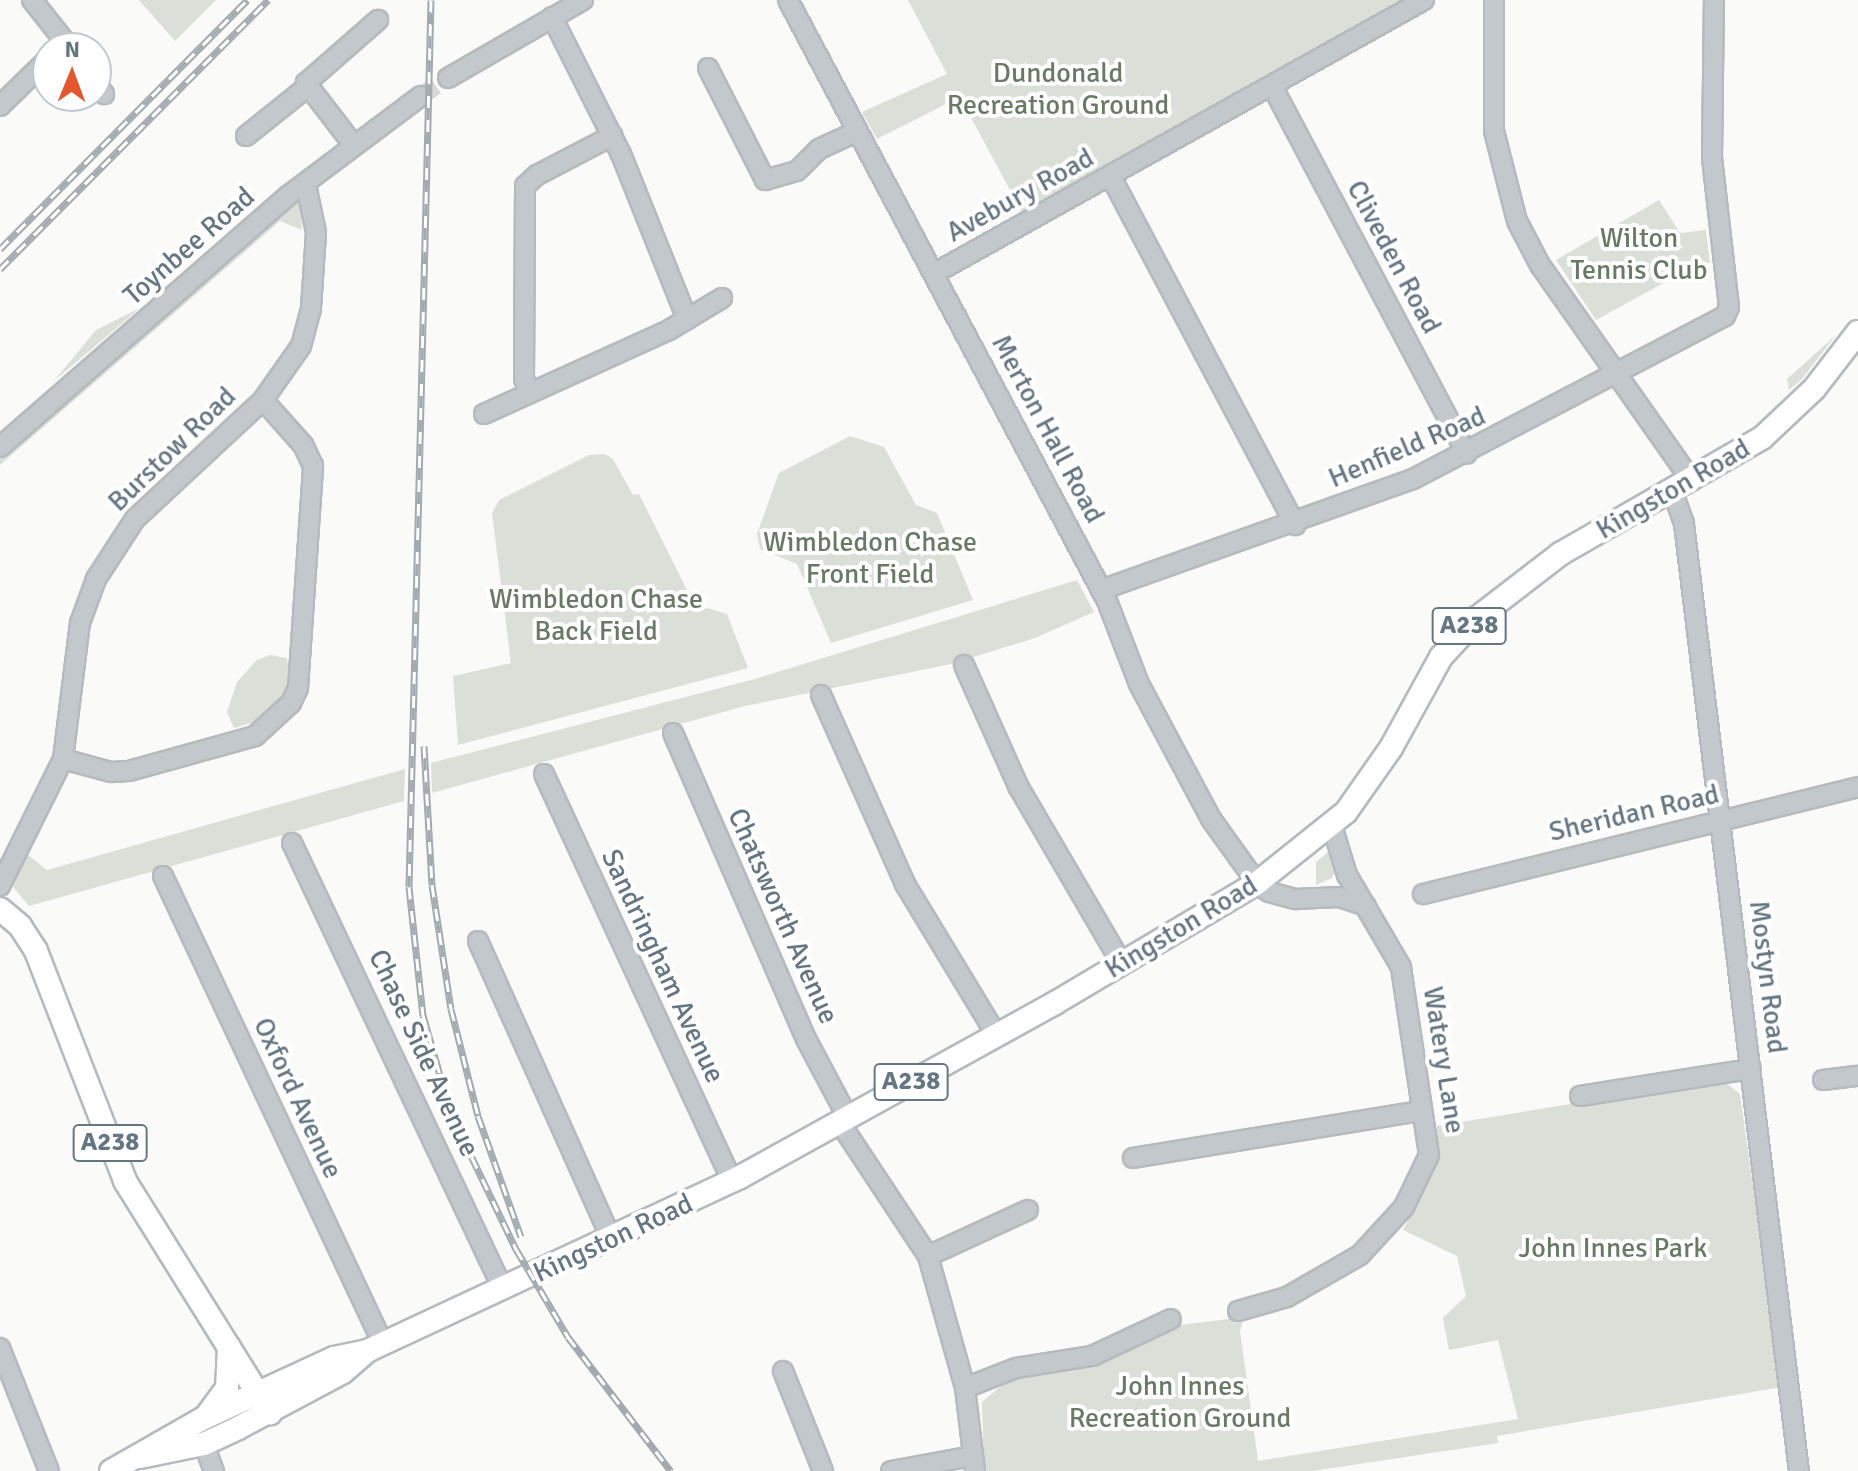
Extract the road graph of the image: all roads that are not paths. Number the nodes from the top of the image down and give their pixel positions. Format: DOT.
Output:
graph roads {
  1 [pos="32,0"];
  2 [pos="583,0"];
  3 [pos="788,0"];
  4 [pos="1424,0"];
  5 [pos="1494,0"];
  6 [pos="1714,0"];
  7 [pos="552,17"];
  8 [pos="378,20"];
  9 [pos="54,32"];
  10 [pos="708,68"];
  11 [pos="32,75"];
  12 [pos="448,78"];
  13 [pos="1272,86"];
  14 [pos="306,88"];
  15 [pos="421,96"];
  16 [pos="0,106"];
  17 [pos="858,131"];
  18 [pos="246,136"];
  19 [pos="612,136"];
  20 [pos="352,143"];
  21 [pos="1111,177"];
  22 [pos="306,185"];
  23 [pos="935,273"];
  24 [pos="722,298"];
  25 [pos="687,319"];
  26 [pos="1858,332"];
  27 [pos="1618,377"];
  28 [pos="530,393"];
  29 [pos="263,400"];
  30 [pos="484,414"];
  31 [pos="0,447"];
  32 [pos="1467,454"];
  33 [pos="1682,487"];
  34 [pos="1295,525"];
  35 [pos="1101,590"];
  36 [pos="964,665"];
  37 [pos="821,695"];
  38 [pos="673,733"];
  39 [pos="63,759"];
  40 [pos="544,774"];
  41 [pos="1858,787"];
  42 [pos="1720,821"];
  43 [pos="1332,826"];
  44 [pos="292,843"];
  45 [pos="1347,875"];
  46 [pos="163,876"];
  47 [pos="1257,883"];
  48 [pos="0,886"];
  49 [pos="1423,894"];
  50 [pos="1328,896"];
  51 [pos="1366,906"];
  52 [pos="0,909"];
  53 [pos="478,941"];
  54 [pos="1122,964"];
  55 [pos="997,1036"];
  56 [pos="1751,1069"];
  57 [pos="1858,1076"];
  58 [pos="1823,1080"];
  59 [pos="1580,1096"];
  60 [pos="1421,1111"];
  61 [pos="844,1120"];
  62 [pos="1133,1158"];
  63 [pos="732,1181"];
  64 [pos="1028,1210"];
  65 [pos="612,1240"];
  66 [pos="928,1256"];
  67 [pos="503,1289"];
  68 [pos="1238,1311"];
  69 [pos="1171,1319"];
  70 [pos="229,1346"];
  71 [pos="375,1347"];
  72 [pos="0,1348"];
  73 [pos="783,1371"];
  74 [pos="965,1388"];
  75 [pos="264,1404"];
  76 [pos="204,1418"];
  77 [pos="204,1444"];
  78 [pos="139,1457"];
  79 [pos="974,1463"];
  80 [pos="49,1471"];
  81 [pos="111,1471"];
  82 [pos="214,1471"];
  83 [pos="823,1471"];
  84 [pos="891,1471"];
  85 [pos="1799,1471"];
  1 -- 9 [label="street"];
  2 -- 7 [label="street"];
  3 -- 17 [label="street, Merton Hall Road"];
  4 -- 13 [label="street, Avebury Road"];
  5 -- 27 [label="street, Mostyn Road"];
  6 -- 27 [label="street, Henfield Road"];
  7 -- 12 [label="street"];
  7 -- 19 [label="street"];
  8 -- 14 [label="street"];
  10 -- 17 [label="street"];
  11 -- 16 [label="street"];
  13 -- 21 [label="street, Avebury Road"];
  13 -- 32 [label="street, Cliveden Road"];
  14 -- 18 [label="street"];
  14 -- 20 [label="street"];
  15 -- 20 [label="street, Toynbee Road"];
  17 -- 23 [label="street, Merton Hall Road"];
  19 -- 25 [label="street"];
  19 -- 28 [label="street"];
  20 -- 22 [label="street, Toynbee Road"];
  21 -- 23 [label="street, Avebury Road"];
  21 -- 34 [label="street"];
  22 -- 29 [label="street, Burstow Road"];
  22 -- 31 [label="street, Toynbee Road"];
  23 -- 35 [label="street, Merton Hall Road"];
  24 -- 25 [label="street"];
  25 -- 28 [label="street"];
  26 -- 33 [label="main road, Kingston Road / A238"];
  27 -- 32 [label="street, Henfield Road"];
  27 -- 33 [label="street, Mostyn Road"];
  28 -- 30 [label="street"];
  29 -- 39 [label="street, Burstow Road"];
  29 -- 39 [label="street"];
  32 -- 34 [label="street, Henfield Road"];
  33 -- 42 [label="street, Mostyn Road"];
  33 -- 43 [label="main road, Kingston Road / A238"];
  34 -- 35 [label="street, Henfield Road"];
  35 -- 47 [label="street, Merton Hall Road"];
  36 -- 54 [label="street"];
  37 -- 55 [label="street"];
  38 -- 61 [label="street, Chatsworth Avenue"];
  39 -- 48 [label="street, Burstow Road"];
  40 -- 63 [label="street, Sandringham Avenue"];
  41 -- 42 [label="street, Sheridan Road"];
  42 -- 49 [label="street, Sheridan Road"];
  42 -- 56 [label="street, Mostyn Road"];
  43 -- 45 [label="street"];
  43 -- 47 [label="main road, Kingston Road / A238"];
  44 -- 67 [label="street, Chase Side Avenue"];
  45 -- 50 [label="street"];
  45 -- 51 [label="street"];
  46 -- 71 [label="street, Oxford Avenue"];
  47 -- 50 [label="street"];
  47 -- 54 [label="main road, Kingston Road / A238"];
  50 -- 51 [label="street"];
  51 -- 60 [label="street, Watery Lane"];
  52 -- 70 [label="main road, A238"];
  53 -- 65 [label="street"];
  54 -- 55 [label="main road, Kingston Road / A238"];
  55 -- 61 [label="main road, Kingston Road / A238"];
  56 -- 59 [label="street"];
  56 -- 85 [label="street, Mostyn Road"];
  57 -- 58 [label="street"];
  60 -- 62 [label="street"];
  60 -- 68 [label="street, Watery Lane"];
  61 -- 63 [label="main road, Kingston Road / A238"];
  61 -- 66 [label="street, Chatsworth Avenue"];
  63 -- 65 [label="main road, Kingston Road / A238"];
  64 -- 66 [label="street"];
  65 -- 67 [label="main road, Kingston Road / A238"];
  66 -- 74 [label="street, Chatsworth Avenue"];
  67 -- 71 [label="main road, Kingston Road / A238"];
  69 -- 74 [label="street"];
  70 -- 75 [label="main road, A238"];
  70 -- 76 [label="main road"];
  71 -- 75 [label="main road, Kingston Road / A238"];
  72 -- 80 [label="street"];
  73 -- 83 [label="street"];
  74 -- 79 [label="street, Chatsworth Avenue"];
  75 -- 76 [label="main road"];
  75 -- 77 [label="main road"];
  76 -- 78 [label="main road"];
  77 -- 78 [label="main road"];
  77 -- 82 [label="street"];
  78 -- 81 [label="main road"];
  79 -- 84 [label="street"];
}
